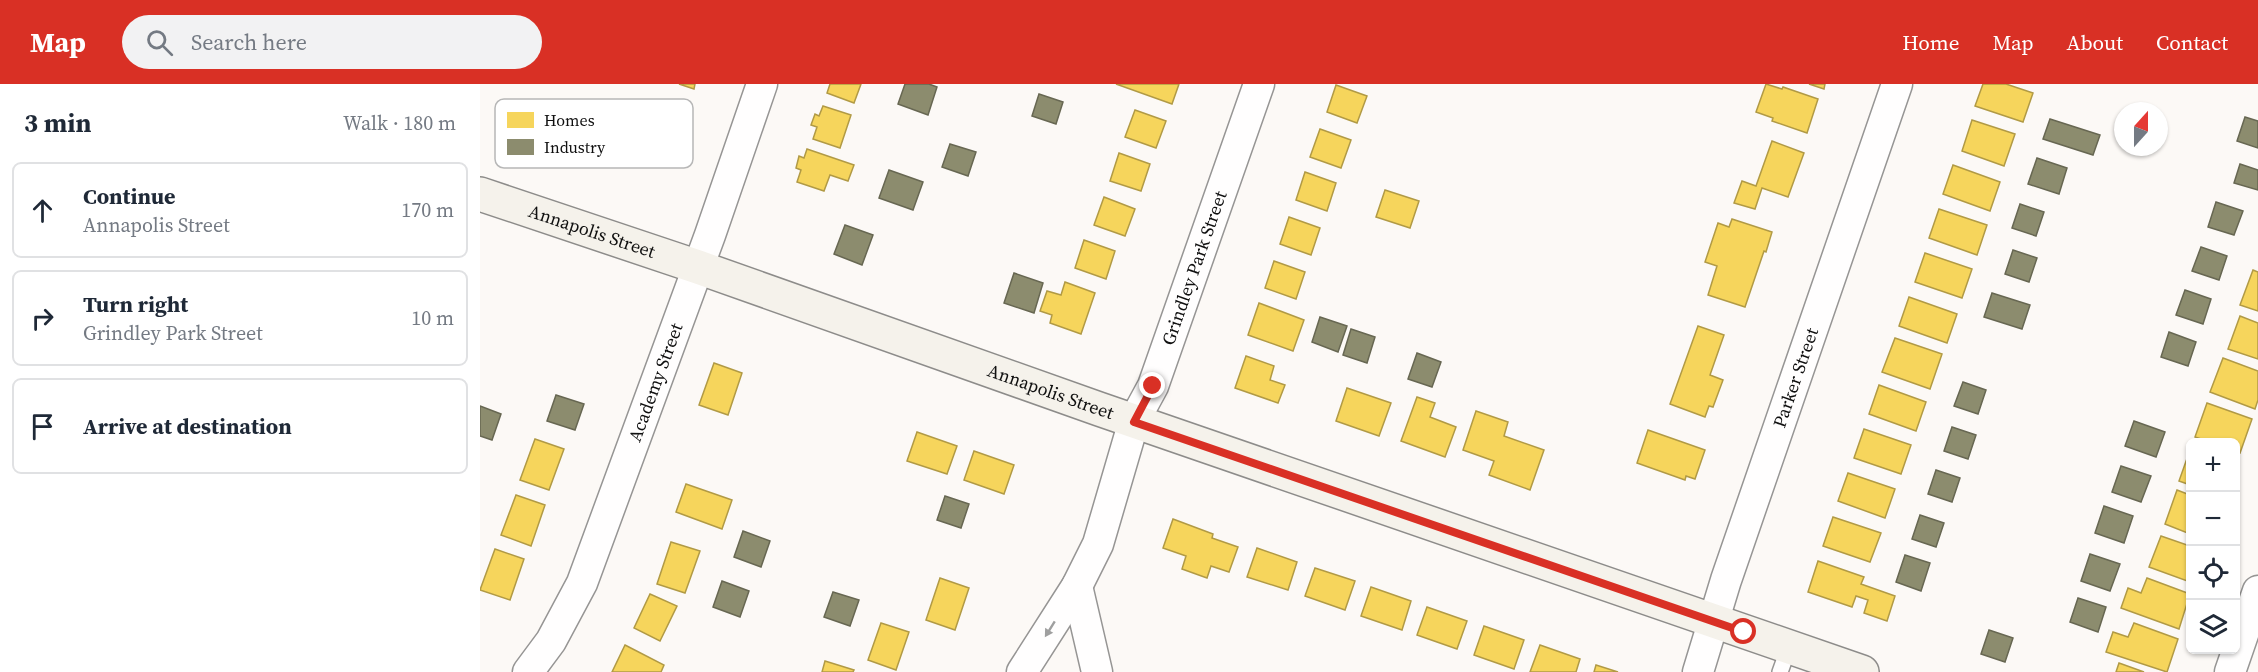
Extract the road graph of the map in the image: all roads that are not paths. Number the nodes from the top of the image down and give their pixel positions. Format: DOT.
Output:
graph roads {
  1 [pos="762,84"];
  2 [pos="1259,84"];
  3 [pos="1897,84"];
  4 [pos="480,194"];
  5 [pos="698,267"];
  6 [pos="1134,422"];
  7 [pos="1077,586"];
  8 [pos="2258,591"];
  9 [pos="1714,621"];
  10 [pos="1784,659"];
  11 [pos="1858,671"];
  12 [pos="528,672"];
  13 [pos="1023,672"];
  14 [pos="1097,672"];
  15 [pos="1698,672"];
  16 [pos="2230,672"];
  1 -- 5 [label="street, Academy Street"];
  2 -- 6 [label="street, Grindley Park Street"];
  3 -- 9 [label="street, Parker Street"];
  4 -- 5 [label="street, Annapolis Street"];
  5 -- 6 [label="street, Annapolis Street"];
  5 -- 12 [label="street, Academy Street"];
  6 -- 7 [label="street, Grindley Park Street"];
  6 -- 9 [label="street, Annapolis Street"];
  7 -- 13 [label="street, Grindley Park Street, one-way"];
  7 -- 14 [label="street"];
  8 -- 16 [label="street"];
  9 -- 10 [label="street, Annapolis Street"];
  9 -- 15 [label="street, Parker Street"];
  10 -- 11 [label="street, Annapolis Street"];
}
